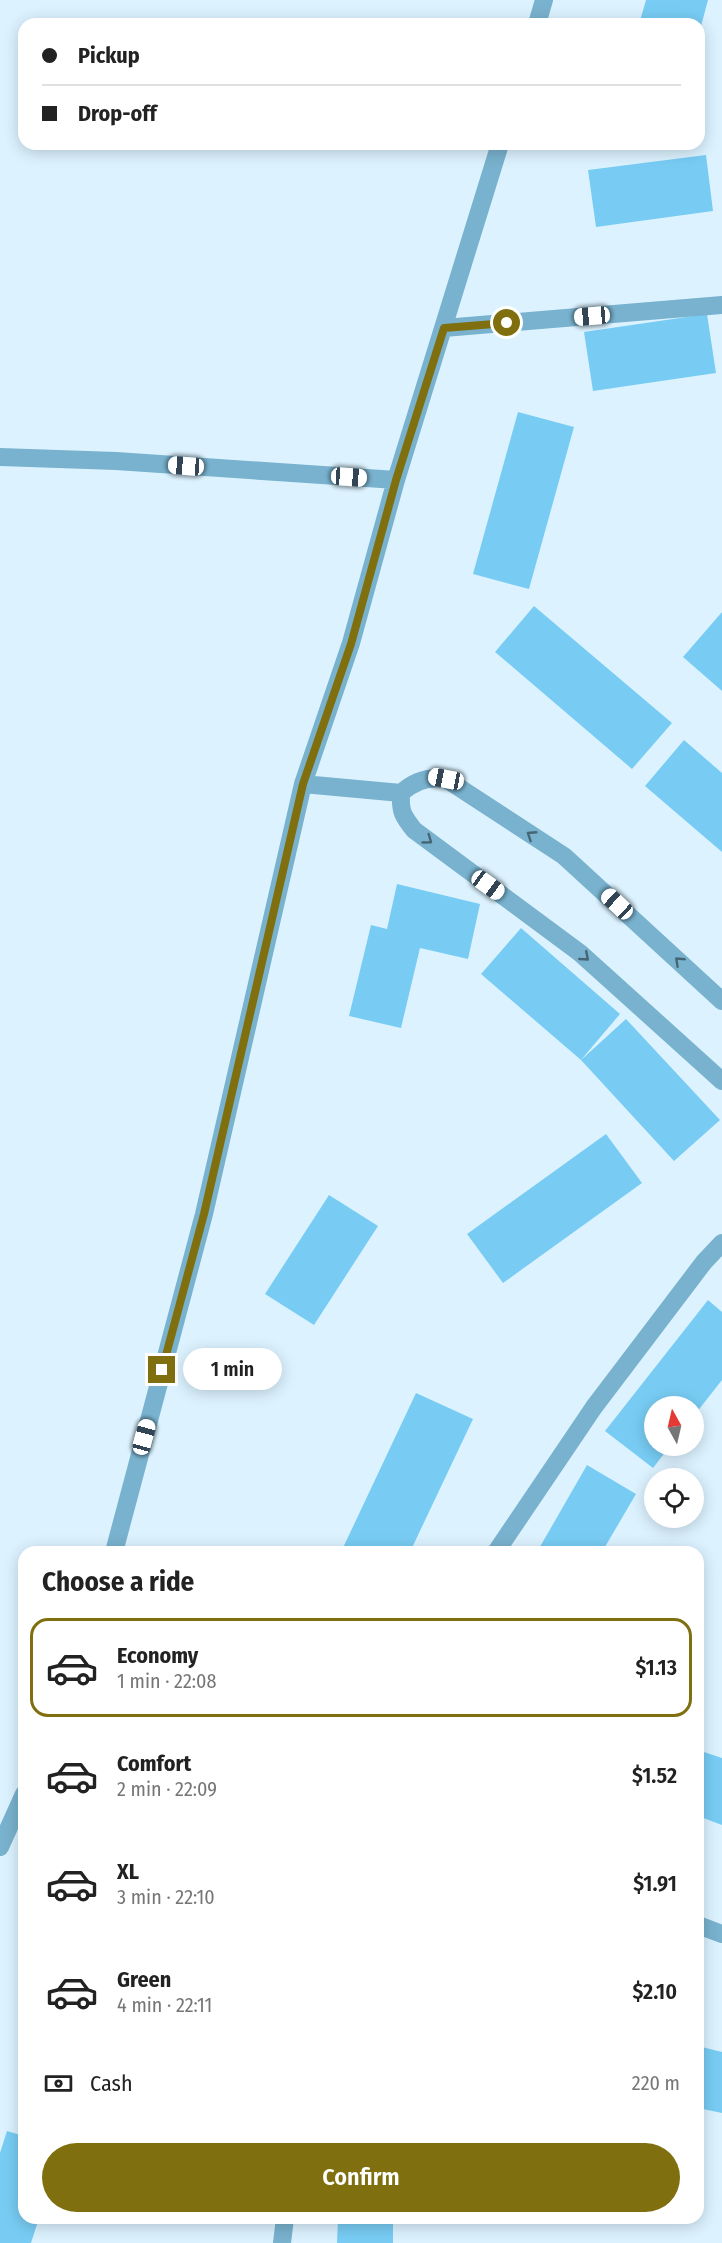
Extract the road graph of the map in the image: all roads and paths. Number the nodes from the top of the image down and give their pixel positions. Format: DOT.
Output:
graph roads {
  1 [pos="544,0"];
  2 [pos="539,18"];
  3 [pos="498,150"];
  4 [pos="722,305"];
  5 [pos="444,328"];
  6 [pos="1,460"];
  7 [pos="396,480"];
  8 [pos="303,784"];
  9 [pos="401,793"];
  10 [pos="722,1001"];
  11 [pos="722,1081"];
  12 [pos="722,1243"];
  13 [pos="116,1546"];
  14 [pos="500,1546"];
  15 [pos="18,1807"];
  16 [pos="0,1847"];
  17 [pos="704,1927"];
  18 [pos="722,1934"];
  19 [pos="284,2224"];
  20 [pos="282,2243"];
  1 -- 2 [label="street"];
  3 -- 5 [label="street"];
  4 -- 5 [label="street"];
  5 -- 7 [label="street"];
  6 -- 7 [label="street"];
  7 -- 8 [label="street"];
  8 -- 9 [label="street"];
  8 -- 13 [label="street"];
  10 -- 9 [label="street, one-way"];
  9 -- 11 [label="street, one-way"];
  12 -- 14 [label="street"];
  15 -- 16 [label="street"];
  17 -- 18 [label="street"];
  19 -- 20 [label="street"];
}
